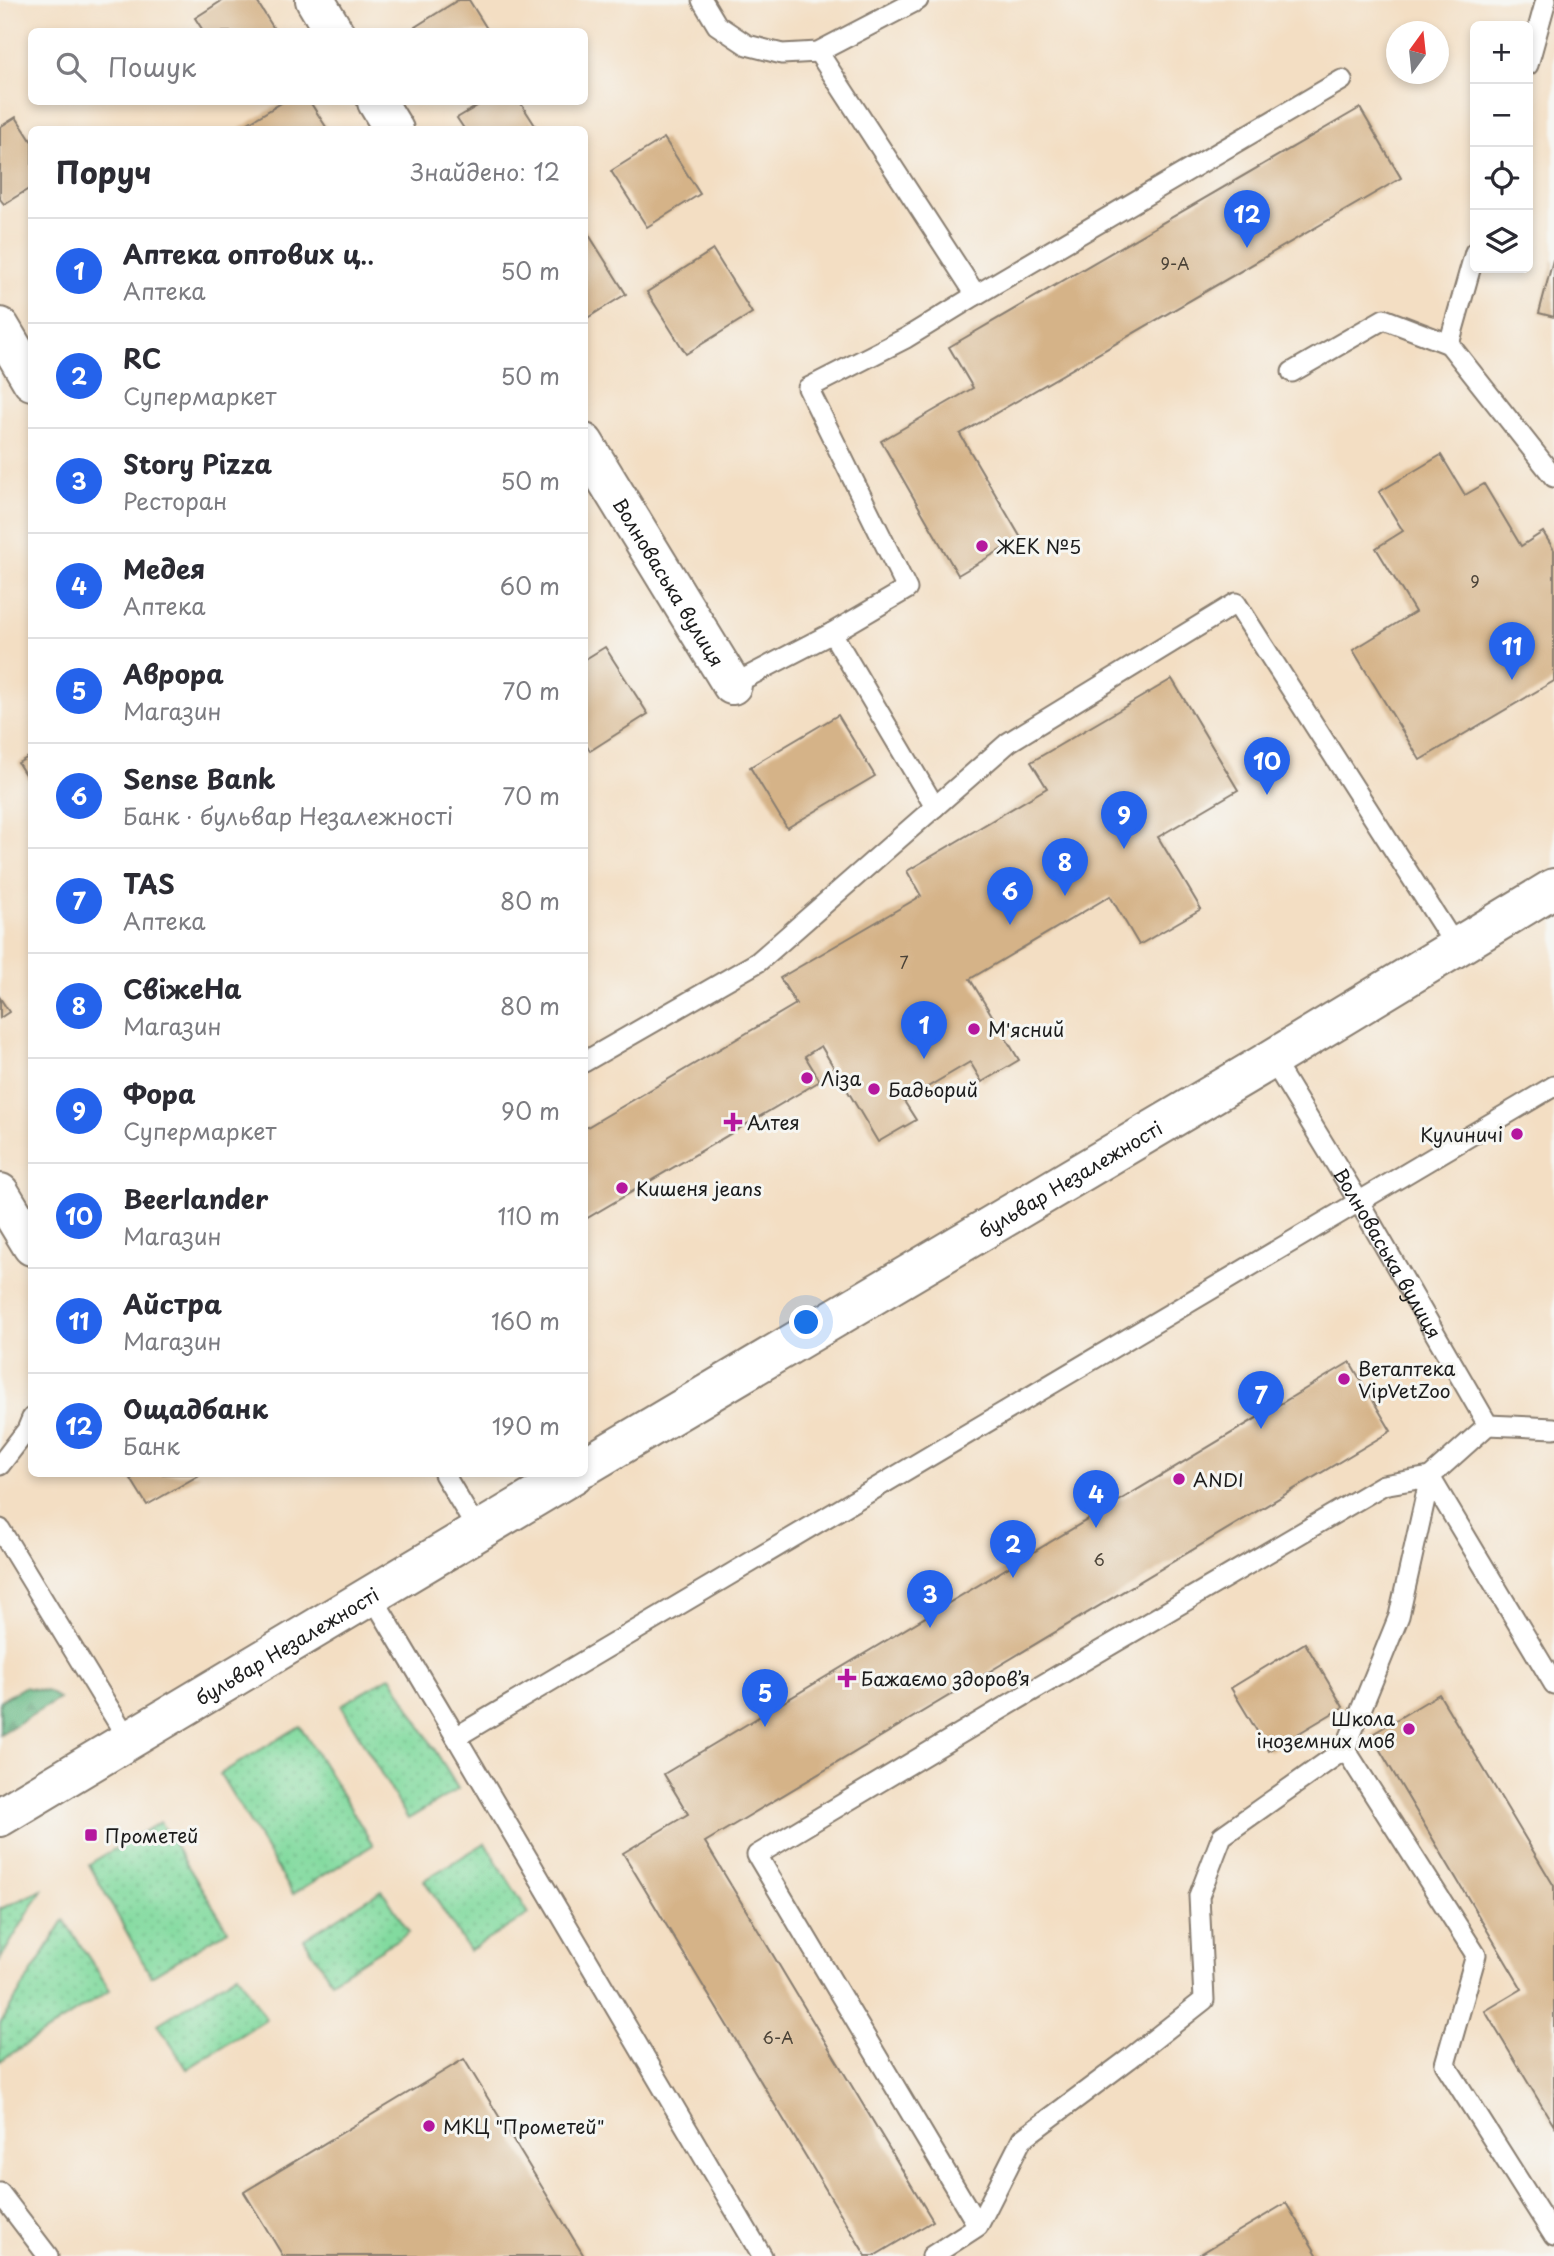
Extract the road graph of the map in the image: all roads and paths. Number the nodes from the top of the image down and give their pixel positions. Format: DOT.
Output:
graph roads {
  1 [pos="315,0"];
  2 [pos="702,0"];
  3 [pos="918,0"];
  4 [pos="1546,0"];
  5 [pos="332,28"];
  6 [pos="1533,47"];
  7 [pos="818,52"];
  8 [pos="1342,80"];
  9 [pos="379,105"];
  10 [pos="392,126"];
  11 [pos="1470,270"];
  12 [pos="976,295"];
  13 [pos="0,327"];
  14 [pos="1449,344"];
  15 [pos="1292,372"];
  16 [pos="28,374"];
  17 [pos="588,450"];
  18 [pos="1554,477"];
  19 [pos="832,633"];
  20 [pos="732,685"];
  21 [pos="935,807"];
  22 [pos="1554,888"];
  23 [pos="1456,947"];
  24 [pos="1272,1059"];
  25 [pos="588,1060"];
  26 [pos="1554,1086"];
  27 [pos="0,1193"];
  28 [pos="1359,1202"];
  29 [pos="28,1239"];
  30 [pos="1488,1425"];
  31 [pos="28,1428"];
  32 [pos="1554,1428"];
  33 [pos="0,1465"];
  34 [pos="588,1465"];
  35 [pos="446,1477"];
  36 [pos="569,1477"];
  37 [pos="1430,1477"];
  38 [pos="0,1529"];
  39 [pos="478,1531"];
  40 [pos="372,1596"];
  41 [pos="1554,1684"];
  42 [pos="456,1737"];
  43 [pos="129,1741"];
  44 [pos="1345,1749"];
  45 [pos="0,1817"];
  46 [pos="0,2193"];
  47 [pos="978,2226"];
  48 [pos="1554,2236"];
  49 [pos="48,2256"];
  50 [pos="762,2256"];
  51 [pos="932,2256"];
  1 -- 5 [label="main road"];
  2 -- 7 [label="lane"];
  3 -- 7 [label="lane"];
  4 -- 6 [label="lane"];
  7 -- 12 [label="lane"];
  8 -- 12 [label="lane"];
  9 -- 10 [label="main road"];
  11 -- 14 [label="lane"];
  12 -- 19 [label="lane"];
  13 -- 16 [label="main road"];
  14 -- 15 [label="lane"];
  14 -- 18 [label="lane"];
  17 -- 20 [label="main road, Волноваська вулиця"];
  19 -- 20 [label="lane"];
  19 -- 21 [label="lane"];
  21 -- 23 [label="lane"];
  21 -- 25 [label="lane"];
  22 -- 23 [label="main road, бульвар Незалежності"];
  23 -- 24 [label="main road, бульвар Незалежності"];
  24 -- 28 [label="lane, Волноваська вулиця"];
  24 -- 34 [label="main road, бульвар Незалежності"];
  26 -- 28 [label="lane"];
  27 -- 29 [label="main road"];
  28 -- 30 [label="lane, Волноваська вулиця"];
  28 -- 42 [label="lane"];
  30 -- 32 [label="lane"];
  30 -- 37 [label="lane"];
  31 -- 33 [label="lane"];
  35 -- 39 [label="lane"];
  36 -- 39 [label="main road, бульвар Незалежності"];
  37 -- 41 [label="lane"];
  37 -- 44 [label="lane"];
  37 -- 47 [label="lane"];
  38 -- 43 [label="lane"];
  39 -- 40 [label="main road, бульвар Незалежності"];
  40 -- 42 [label="lane"];
  40 -- 43 [label="main road, бульвар Незалежності"];
  42 -- 50 [label="lane"];
  43 -- 45 [label="main road, бульвар Незалежності"];
  44 -- 47 [label="lane"];
  44 -- 48 [label="lane"];
  46 -- 49 [label="lane"];
  47 -- 51 [label="lane"];
}
